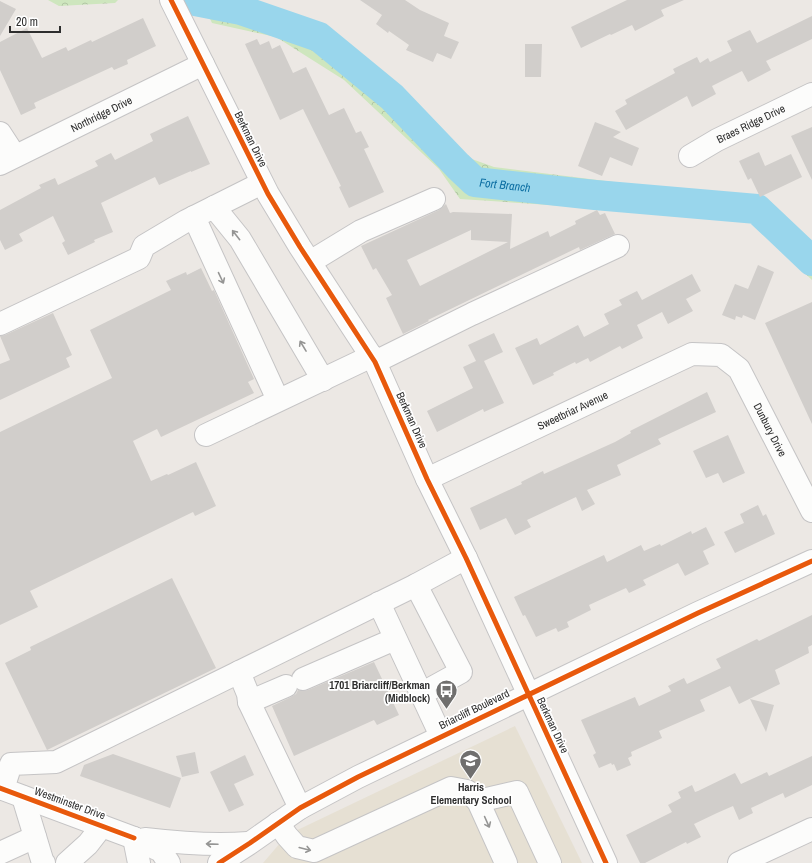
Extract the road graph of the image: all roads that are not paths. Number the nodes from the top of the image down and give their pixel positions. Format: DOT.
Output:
graph roads {
  1 [pos="171,0"];
  2 [pos="203,64"];
  3 [pos="812,94"];
  4 [pos="0,133"];
  5 [pos="690,156"];
  6 [pos="8,160"];
  7 [pos="262,183"];
  8 [pos="434,198"];
  9 [pos="214,207"];
  10 [pos="194,217"];
  11 [pos="618,246"];
  12 [pos="310,262"];
  13 [pos="0,324"];
  14 [pos="721,354"];
  15 [pos="373,359"];
  16 [pos="323,380"];
  17 [pos="278,400"];
  18 [pos="206,435"];
  19 [pos="427,479"];
  20 [pos="812,511"];
  21 [pos="466,558"];
  22 [pos="812,561"];
  23 [pos="416,585"];
  24 [pos="379,603"];
  25 [pos="396,639"];
  26 [pos="239,672"];
  27 [pos="421,694"];
  28 [pos="528,694"];
  29 [pos="249,702"];
  30 [pos="441,736"];
  31 [pos="2,788"];
  32 [pos="23,796"];
  33 [pos="478,801"];
  34 [pos="300,808"];
  35 [pos="278,823"];
  36 [pos="102,826"];
  37 [pos="812,829"];
  38 [pos="35,837"];
  39 [pos="134,838"];
  40 [pos="250,843"];
  41 [pos="0,853"];
  42 [pos="44,863"];
  43 [pos="67,863"];
  44 [pos="139,863"];
  45 [pos="169,863"];
  46 [pos="219,863"];
  47 [pos="241,863"];
  48 [pos="506,863"];
  49 [pos="550,863"];
  50 [pos="606,863"];
  51 [pos="739,863"];
  1 -- 2 [label="street, Berkman Drive"];
  2 -- 6 [label="street, Northridge Drive"];
  2 -- 7 [label="street, Berkman Drive"];
  3 -- 5 [label="street, Braes Ridge Drive"];
  4 -- 6 [label="street"];
  7 -- 9 [label="street"];
  7 -- 12 [label="street, Berkman Drive"];
  8 -- 12 [label="street"];
  9 -- 10 [label="street"];
  16 -- 9 [label="street, one-way"];
  10 -- 13 [label="street"];
  10 -- 17 [label="street, one-way"];
  11 -- 15 [label="street"];
  12 -- 15 [label="street, Berkman Drive"];
  14 -- 19 [label="street, Sweetbriar Avenue"];
  14 -- 20 [label="street, Dunbury Drive"];
  15 -- 16 [label="street"];
  15 -- 19 [label="street, Berkman Drive"];
  16 -- 17 [label="street"];
  17 -- 18 [label="street"];
  19 -- 21 [label="street, Berkman Drive"];
  21 -- 23 [label="street"];
  21 -- 28 [label="street, Berkman Drive"];
  22 -- 28 [label="street, Briarcliff Boulevard"];
  23 -- 24 [label="street"];
  23 -- 27 [label="street"];
  24 -- 25 [label="street"];
  24 -- 26 [label="street"];
  25 -- 27 [label="street"];
  25 -- 29 [label="street"];
  26 -- 29 [label="street"];
  26 -- 31 [label="street"];
  27 -- 30 [label="street"];
  28 -- 30 [label="street, Briarcliff Boulevard"];
  28 -- 50 [label="street, Berkman Drive"];
  29 -- 34 [label="street"];
  30 -- 34 [label="street, Briarcliff Boulevard"];
  31 -- 32 [label="street, Westminster Drive"];
  32 -- 36 [label="street, Westminster Drive"];
  32 -- 38 [label="street"];
  35 -- 33 [label="street, one-way"];
  33 -- 48 [label="street, one-way"];
  33 -- 49 [label="street"];
  34 -- 35 [label="street, Briarcliff Boulevard"];
  35 -- 40 [label="street, Briarcliff Boulevard"];
  36 -- 39 [label="street, Westminster Drive"];
  36 -- 43 [label="street"];
  37 -- 51 [label="street"];
  38 -- 41 [label="street"];
  38 -- 42 [label="street"];
  40 -- 39 [label="street, one-way"];
  39 -- 44 [label="street"];
  39 -- 45 [label="street, Westminster Drive"];
  40 -- 46 [label="street, Briarcliff Boulevard"];
  40 -- 47 [label="street"];
}
